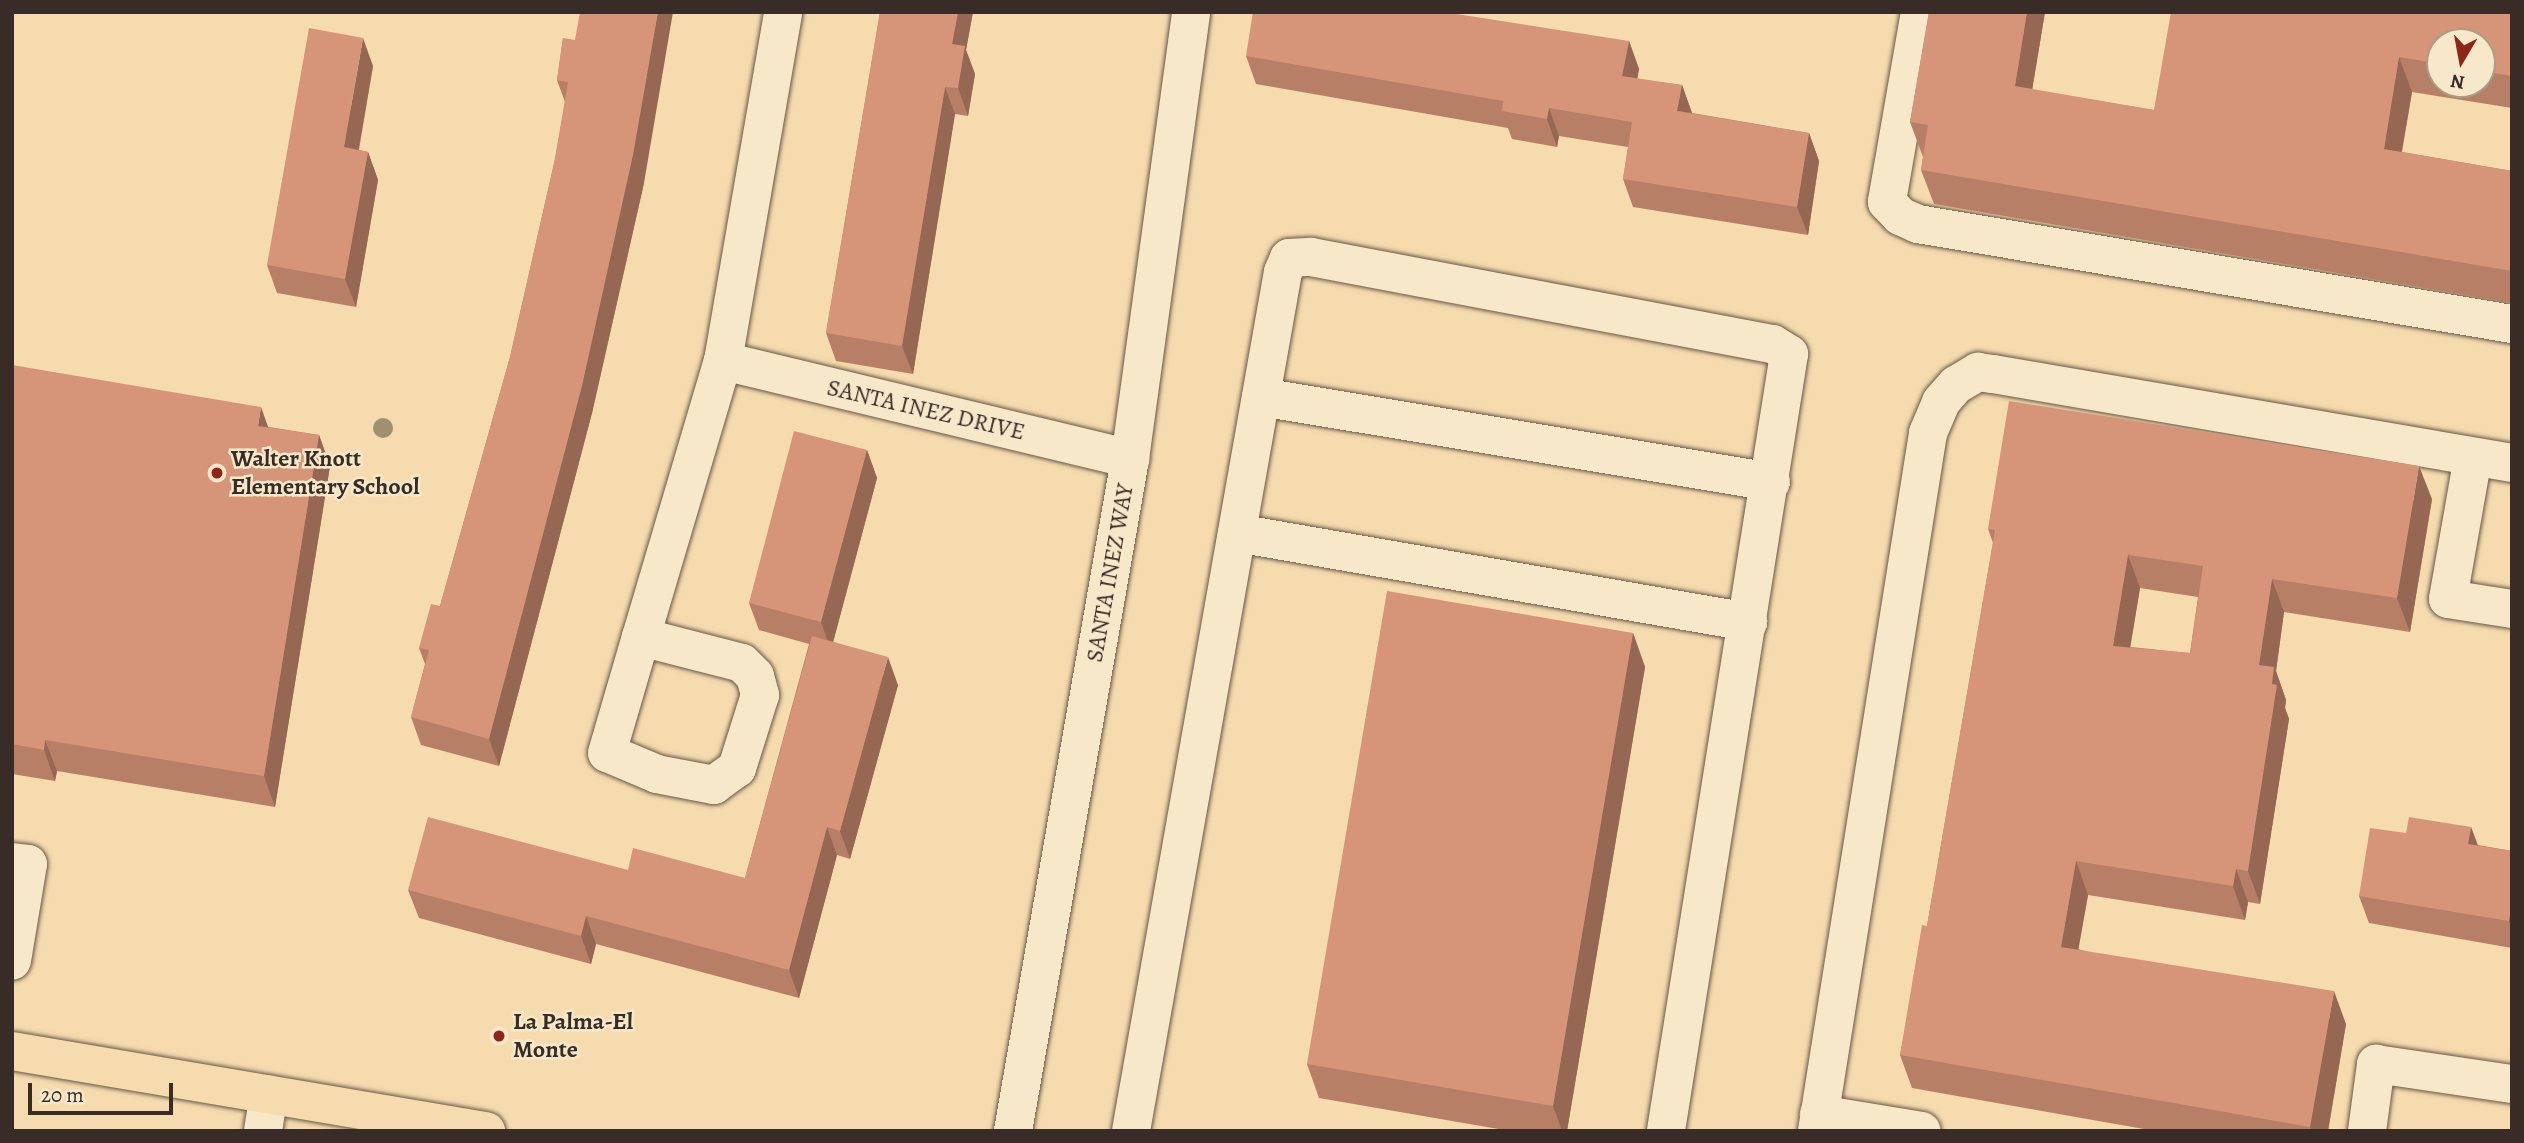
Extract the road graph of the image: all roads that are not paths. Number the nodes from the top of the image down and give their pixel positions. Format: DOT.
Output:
graph roads {
  1 [pos="783,12"];
  2 [pos="1191,12"];
  3 [pos="1920,12"];
  4 [pos="2512,324"];
  5 [pos="723,362"];
  6 [pos="1261,397"];
  7 [pos="2473,457"];
  8 [pos="1130,459"];
  9 [pos="2512,463"];
  10 [pos="1771,482"];
  11 [pos="1237,533"];
  12 [pos="2512,609"];
  13 [pos="1748,622"];
  14 [pos="641,637"];
  15 [pos="12,862"];
  16 [pos="12,961"];
  17 [pos="12,1051"];
  18 [pos="2512,1084"];
  19 [pos="266,1112"];
  20 [pos="1818,1122"];
  21 [pos="486,1131"];
  22 [pos="1013,1131"];
  23 [pos="1131,1131"];
  24 [pos="1666,1131"];
  25 [pos="1922,1131"];
  26 [pos="2367,1131"];
  1 -- 5 [label="street"];
  2 -- 8 [label="street, SANTA INEZ WAY"];
  3 -- 4 [label="street"];
  5 -- 8 [label="street, SANTA INEZ DRIVE"];
  5 -- 14 [label="street"];
  6 -- 10 [label="street"];
  6 -- 10 [label="street"];
  6 -- 11 [label="street"];
  7 -- 9 [label="street"];
  7 -- 12 [label="street"];
  7 -- 20 [label="street"];
  8 -- 22 [label="street, SANTA INEZ WAY"];
  10 -- 13 [label="street"];
  11 -- 13 [label="street"];
  11 -- 23 [label="street"];
  13 -- 24 [label="street"];
  14 -- 14 [label="street"];
  15 -- 16 [label="street"];
  17 -- 19 [label="main road"];
  18 -- 26 [label="street"];
  19 -- 21 [label="main road"];
  20 -- 25 [label="street"];
}
